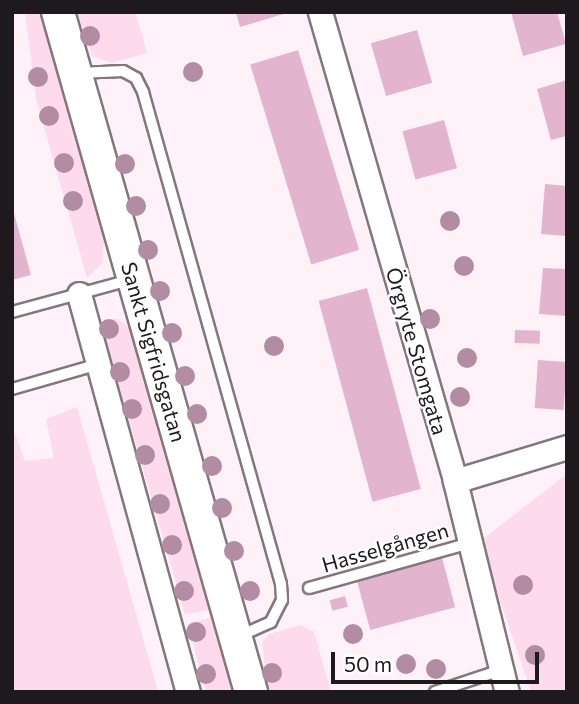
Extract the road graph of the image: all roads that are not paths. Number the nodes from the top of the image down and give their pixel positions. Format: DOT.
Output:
graph roads {
  1 [pos="58,12"];
  2 [pos="320,12"];
  3 [pos="75,73"];
  4 [pos="133,280"];
  5 [pos="79,294"];
  6 [pos="12,312"];
  7 [pos="99,364"];
  8 [pos="12,389"];
  9 [pos="567,447"];
  10 [pos="455,481"];
  11 [pos="470,543"];
  12 [pos="309,588"];
  13 [pos="236,637"];
  14 [pos="504,681"];
  15 [pos="188,692"];
  16 [pos="251,692"];
  17 [pos="435,692"];
  1 -- 3 [label="street, Sankt Sigfridsgatan"];
  2 -- 10 [label="street, Örgryte Stomgata"];
  3 -- 4 [label="street, Sankt Sigfridsgatan"];
  3 -- 13 [label="lane"];
  4 -- 5 [label="lane"];
  4 -- 13 [label="street, Sankt Sigfridsgatan"];
  5 -- 6 [label="lane"];
  5 -- 7 [label="street"];
  7 -- 8 [label="lane"];
  7 -- 15 [label="street"];
  9 -- 10 [label="street"];
  10 -- 11 [label="street, Örgryte Stomgata"];
  11 -- 12 [label="lane, Hasselgången"];
  11 -- 14 [label="street, Örgryte Stomgata"];
  13 -- 16 [label="street, Sankt Sigfridsgatan"];
  14 -- 17 [label="lane"];
}
